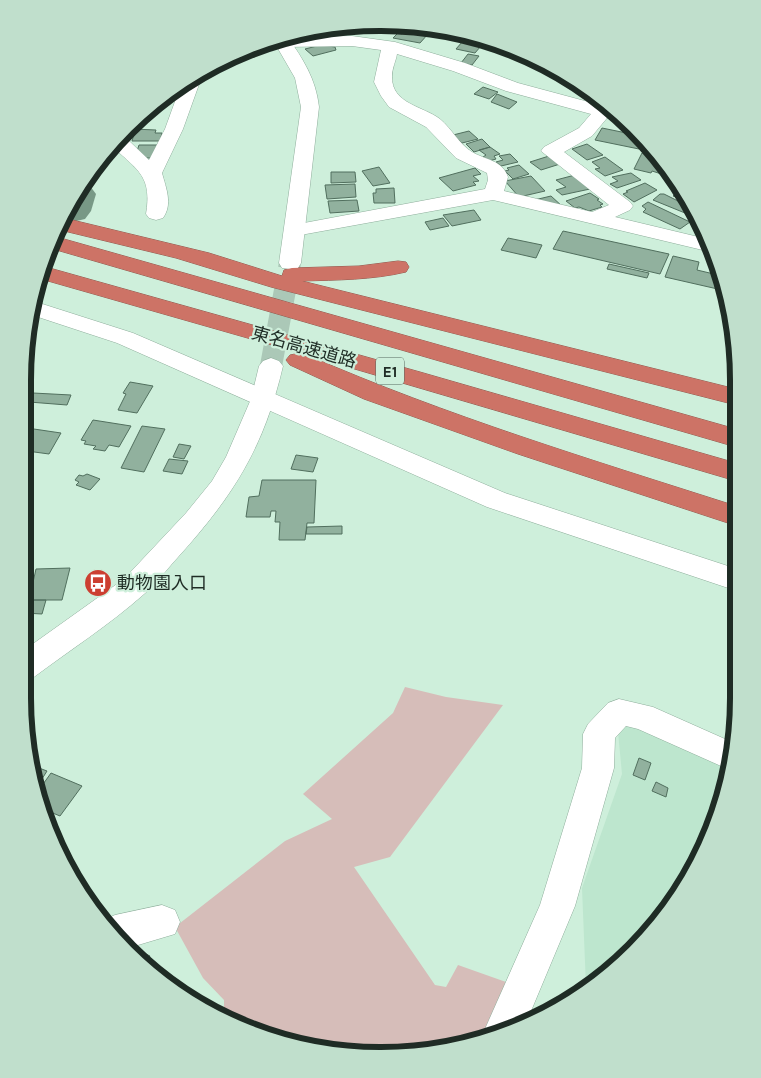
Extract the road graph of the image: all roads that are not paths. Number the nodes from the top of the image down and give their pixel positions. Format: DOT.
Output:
graph roads {
  1 [pos="362,32"];
  2 [pos="302,40"];
  3 [pos="352,41"];
  4 [pos="285,45"];
  5 [pos="389,46"];
  6 [pos="189,88"];
  7 [pos="604,112"];
  8 [pos="608,116"];
  9 [pos="123,145"];
  10 [pos="152,173"];
  11 [pos="493,194"];
  12 [pos="156,214"];
  13 [pos="594,218"];
  14 [pos="67,225"];
  15 [pos="295,230"];
  16 [pos="59,244"];
  17 [pos="699,244"];
  18 [pos="184,254"];
  19 [pos="290,262"];
  20 [pos="398,267"];
  21 [pos="48,274"];
  22 [pos="39,309"];
  23 [pos="209,320"];
  24 [pos="271,366"];
  25 [pos="730,395"];
  26 [pos="263,399"];
  27 [pos="730,436"];
  28 [pos="730,470"];
  29 [pos="730,514"];
  30 [pos="730,578"];
  31 [pos="31,662"];
  32 [pos="725,754"];
  33 [pos="162,922"];
  34 [pos="121,931"];
  35 [pos="507,1023"];
  1 -- 3 [label="street"];
  2 -- 3 [label="street"];
  3 -- 5 [label="street"];
  4 -- 15 [label="street"];
  5 -- 7 [label="street"];
  5 -- 11 [label="street"];
  6 -- 10 [label="street"];
  8 -- 13 [label="street"];
  9 -- 10 [label="street"];
  10 -- 12 [label="street"];
  11 -- 13 [label="street"];
  11 -- 15 [label="street"];
  13 -- 17 [label="street"];
  14 -- 18 [label="highway"];
  15 -- 19 [label="street"];
  16 -- 27 [label="highway, 東名高速道路 / E1"];
  18 -- 20 [label="highway"];
  18 -- 25 [label="highway"];
  21 -- 23 [label="highway, 東名高速道路 / E1"];
  22 -- 26 [label="street"];
  23 -- 28 [label="highway, 東名高速道路 / E1"];
  23 -- 29 [label="highway"];
  24 -- 26 [label="street"];
  26 -- 30 [label="street"];
  26 -- 31 [label="street"];
  32 -- 35 [label="street"];
  33 -- 34 [label="street"];
}
